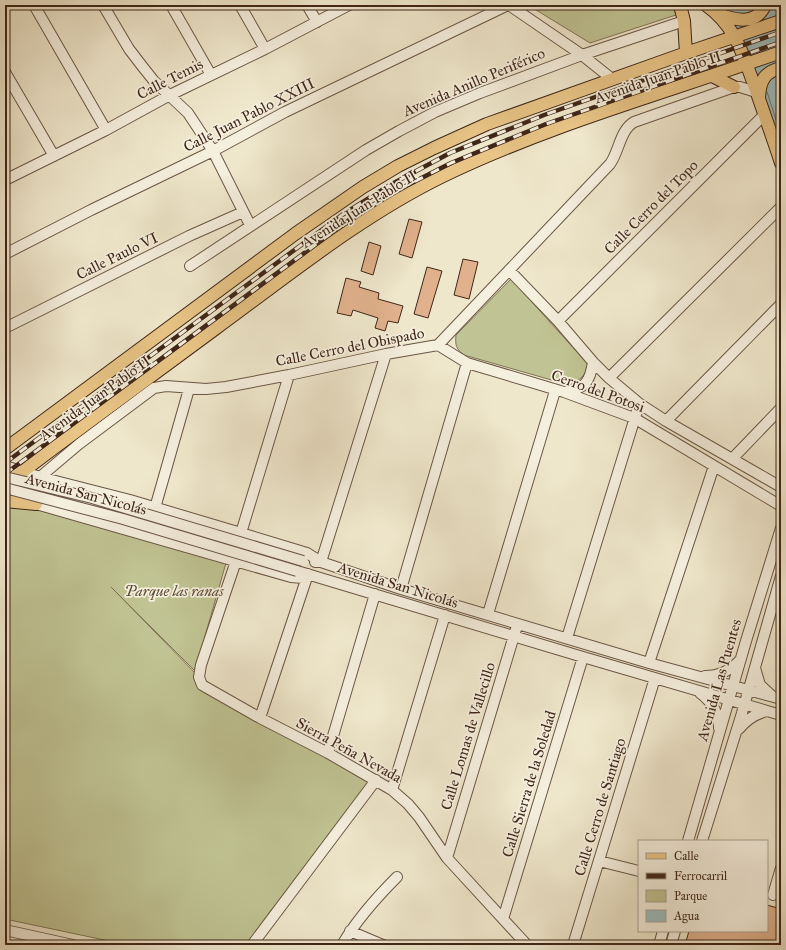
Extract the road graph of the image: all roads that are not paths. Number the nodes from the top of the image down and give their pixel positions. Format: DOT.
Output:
graph roads {
  1 [pos="34,5"];
  2 [pos="103,5"];
  3 [pos="171,5"];
  4 [pos="240,5"];
  5 [pos="307,5"];
  6 [pos="349,5"];
  7 [pos="508,5"];
  8 [pos="680,5"];
  9 [pos="706,5"];
  10 [pos="765,5"];
  11 [pos="723,16"];
  12 [pos="684,21"];
  13 [pos="781,21"];
  14 [pos="317,22"];
  15 [pos="738,36"];
  16 [pos="265,49"];
  17 [pos="781,52"];
  18 [pos="686,53"];
  19 [pos="582,55"];
  20 [pos="749,64"];
  21 [pos="781,68"];
  22 [pos="5,72"];
  23 [pos="211,75"];
  24 [pos="712,76"];
  25 [pos="612,79"];
  26 [pos="734,87"];
  27 [pos="758,92"];
  28 [pos="170,95"];
  29 [pos="765,114"];
  30 [pos="106,130"];
  31 [pos="213,151"];
  32 [pos="54,156"];
  33 [pos="781,162"];
  34 [pos="5,180"];
  35 [pos="781,207"];
  36 [pos="243,212"];
  37 [pos="250,225"];
  38 [pos="5,254"];
  39 [pos="190,266"];
  40 [pos="509,270"];
  41 [pos="781,304"];
  42 [pos="558,322"];
  43 [pos="5,328"];
  44 [pos="438,345"];
  45 [pos="386,354"];
  46 [pos="593,362"];
  47 [pos="467,363"];
  48 [pos="289,375"];
  49 [pos="609,378"];
  50 [pos="189,389"];
  51 [pos="560,392"];
  52 [pos="640,404"];
  53 [pos="781,408"];
  54 [pos="634,418"];
  55 [pos="666,421"];
  56 [pos="5,449"];
  57 [pos="733,458"];
  58 [pos="5,466"];
  59 [pos="714,466"];
  60 [pos="22,471"];
  61 [pos="5,476"];
  62 [pos="40,477"];
  63 [pos="5,486"];
  64 [pos="781,487"];
  65 [pos="5,492"];
  66 [pos="5,501"];
  67 [pos="31,502"];
  68 [pos="781,506"];
  69 [pos="155,508"];
  70 [pos="781,528"];
  71 [pos="241,533"];
  72 [pos="236,561"];
  73 [pos="321,562"];
  74 [pos="308,574"];
  75 [pos="781,576"];
  76 [pos="401,589"];
  77 [pos="375,594"];
  78 [pos="488,614"];
  79 [pos="445,615"];
  80 [pos="518,623"];
  81 [pos="515,636"];
  82 [pos="567,638"];
  83 [pos="584,657"];
  84 [pos="740,660"];
  85 [pos="649,663"];
  86 [pos="755,668"];
  87 [pos="699,677"];
  88 [pos="655,678"];
  89 [pos="732,686"];
  90 [pos="695,690"];
  91 [pos="748,690"];
  92 [pos="777,698"];
  93 [pos="729,700"];
  94 [pos="745,704"];
  95 [pos="768,711"];
  96 [pos="781,715"];
  97 [pos="260,718"];
  98 [pos="736,732"];
  99 [pos="719,735"];
  100 [pos="328,753"];
  101 [pos="376,780"];
  102 [pos="392,790"];
  103 [pos="688,840"];
  104 [pos="702,840"];
  105 [pos="447,858"];
  106 [pos="599,861"];
  107 [pos="781,868"];
  108 [pos="638,871"];
  109 [pos="397,877"];
  110 [pos="774,896"];
  111 [pos="503,919"];
  112 [pos="5,930"];
  113 [pos="350,931"];
  114 [pos="663,932"];
  115 [pos="668,932"];
  116 [pos="675,932"];
  117 [pos="73,945"];
  118 [pos="252,945"];
  119 [pos="342,945"];
  120 [pos="383,945"];
  121 [pos="527,945"];
  122 [pos="572,945"];
  123 [pos="659,945"];
  124 [pos="664,945"];
  125 [pos="672,945"];
  1 -- 30 [label="street"];
  2 -- 28 [label="street"];
  3 -- 23 [label="street"];
  4 -- 16 [label="street"];
  5 -- 14 [label="street"];
  6 -- 14 [label="street, Calle Temis"];
  7 -- 19 [label="street"];
  7 -- 31 [label="street, Calle Juan Pablo XXIII"];
  8 -- 12 [label="main road"];
  9 -- 11 [label="main road"];
  10 -- 11 [label="main road"];
  11 -- 15 [label="main road"];
  12 -- 18 [label="main road"];
  12 -- 19 [label="street, Avenida Anillo Periférico"];
  13 -- 15 [label="main road, Avenida Juan Pablo II"];
  14 -- 16 [label="street, Calle Temis"];
  15 -- 18 [label="main road, Avenida Juan Pablo II"];
  15 -- 20 [label="main road"];
  16 -- 23 [label="street, Calle Temis"];
  17 -- 20 [label="main road, Avenida Juan Pablo II"];
  18 -- 25 [label="main road, Avenida Juan Pablo II"];
  19 -- 25 [label="street"];
  19 -- 37 [label="street, Avenida Anillo Periférico"];
  20 -- 24 [label="main road, Avenida Juan Pablo II"];
  20 -- 27 [label="main road"];
  21 -- 27 [label="main road"];
  22 -- 32 [label="street"];
  23 -- 28 [label="street, Calle Temis"];
  24 -- 26 [label="main road"];
  24 -- 60 [label="main road, Avenida Juan Pablo II"];
  25 -- 56 [label="main road, Avenida Juan Pablo II"];
  26 -- 27 [label="street"];
  26 -- 40 [label="street, Calle Cerro del Obispado"];
  27 -- 29 [label="main road"];
  28 -- 30 [label="street, Calle Temis"];
  28 -- 31 [label="street"];
  29 -- 33 [label="main road"];
  29 -- 42 [label="street, Calle Cerro del Topo"];
  30 -- 32 [label="street, Calle Temis"];
  31 -- 36 [label="street"];
  31 -- 38 [label="street, Calle Juan Pablo XXIII"];
  32 -- 34 [label="street, Calle Temis"];
  35 -- 49 [label="street"];
  36 -- 37 [label="street"];
  36 -- 43 [label="street, Calle Paulo VI"];
  37 -- 39 [label="street, Avenida Anillo Periférico"];
  40 -- 42 [label="street, Cerro del Potosi"];
  40 -- 44 [label="street, Calle Cerro del Obispado"];
  41 -- 55 [label="street"];
  42 -- 46 [label="street, Cerro del Potosi"];
  44 -- 45 [label="street, Calle Cerro del Obispado"];
  44 -- 47 [label="street, Cerro del Potosi"];
  45 -- 48 [label="street, Calle Cerro del Obispado"];
  45 -- 73 [label="street"];
  46 -- 49 [label="street, Cerro del Potosi"];
  46 -- 51 [label="street"];
  47 -- 51 [label="street, Cerro del Potosi"];
  47 -- 76 [label="street"];
  48 -- 50 [label="street, Calle Cerro del Obispado"];
  48 -- 71 [label="street"];
  49 -- 52 [label="street, Cerro del Potosi"];
  50 -- 62 [label="street, Calle Cerro del Obispado"];
  50 -- 69 [label="street"];
  51 -- 54 [label="street, Cerro del Potosi"];
  51 -- 78 [label="street"];
  52 -- 54 [label="street"];
  52 -- 55 [label="street, Cerro del Potosi"];
  53 -- 57 [label="street"];
  54 -- 59 [label="street, Cerro del Potosi"];
  54 -- 82 [label="street"];
  55 -- 57 [label="street, Cerro del Potosi"];
  57 -- 64 [label="street, Cerro del Potosi"];
  58 -- 60 [label="street"];
  59 -- 68 [label="street, Cerro del Potosi"];
  59 -- 85 [label="street"];
  60 -- 62 [label="street"];
  60 -- 63 [label="main road, Avenida Juan Pablo II"];
  61 -- 73 [label="street, Avenida San Nicolás, bridge"];
  62 -- 67 [label="street, Calle Cerro del Obispado"];
  62 -- 69 [label="street"];
  63 -- 74 [label="street, Avenida San Nicolás, bridge"];
  65 -- 67 [label="street"];
  66 -- 67 [label="main road"];
  67 -- 72 [label="street"];
  69 -- 71 [label="street"];
  70 -- 84 [label="street, Avenida Las Puentes"];
  71 -- 73 [label="street"];
  72 -- 74 [label="street"];
  72 -- 97 [label="street, Sierra Peña Nevada"];
  73 -- 76 [label="street, Avenida San Nicolás"];
  74 -- 77 [label="street, Avenida San Nicolás"];
  74 -- 97 [label="street"];
  75 -- 86 [label="street, Avenida Las Puentes"];
  76 -- 78 [label="street, Avenida San Nicolás"];
  77 -- 79 [label="street, Avenida San Nicolás"];
  77 -- 100 [label="street"];
  78 -- 80 [label="street, Avenida San Nicolás"];
  79 -- 81 [label="street, Avenida San Nicolás"];
  79 -- 102 [label="street"];
  80 -- 81 [label="street, Calle Lomas de Vallecillo"];
  80 -- 82 [label="street, Avenida San Nicolás"];
  81 -- 83 [label="street, Avenida San Nicolás"];
  81 -- 105 [label="street, Calle Lomas de Vallecillo"];
  82 -- 85 [label="street, Avenida San Nicolás"];
  83 -- 88 [label="street, Avenida San Nicolás"];
  83 -- 111 [label="street, Calle Sierra de la Soledad"];
  84 -- 87 [label="street"];
  84 -- 89 [label="street, Avenida Las Puentes"];
  85 -- 87 [label="street, Avenida San Nicolás"];
  86 -- 91 [label="street, Avenida Las Puentes"];
  86 -- 92 [label="street"];
  87 -- 89 [label="street, Avenida San Nicolás"];
  88 -- 90 [label="street, Avenida San Nicolás"];
  88 -- 106 [label="street, Calle Cerro de Santiago"];
  89 -- 91 [label="street, Avenida San Nicolás"];
  89 -- 93 [label="street, Avenida Las Puentes"];
  90 -- 93 [label="street, Avenida San Nicolás"];
  90 -- 99 [label="street"];
  91 -- 92 [label="street, Avenida San Nicolás"];
  91 -- 94 [label="street, Avenida Las Puentes"];
  93 -- 94 [label="street, Avenida San Nicolás"];
  93 -- 99 [label="street, Avenida Las Puentes"];
  94 -- 95 [label="street, Avenida San Nicolás"];
  94 -- 98 [label="street, Avenida Las Puentes"];
  95 -- 96 [label="street, Avenida San Nicolás"];
  95 -- 98 [label="street"];
  97 -- 100 [label="street, Sierra Peña Nevada"];
  98 -- 104 [label="street, Avenida Las Puentes"];
  99 -- 103 [label="street, Avenida Las Puentes"];
  100 -- 101 [label="street, Sierra Peña Nevada"];
  101 -- 102 [label="street, Sierra Peña Nevada"];
  101 -- 118 [label="street"];
  102 -- 105 [label="street, Sierra Peña Nevada"];
  105 -- 111 [label="street, Sierra Peña Nevada"];
  106 -- 108 [label="street"];
  106 -- 122 [label="street, Calle Cerro de Santiago"];
  107 -- 110 [label="street"];
  109 -- 113 [label="street"];
  111 -- 121 [label="street, Sierra Peña Nevada"];
  112 -- 117 [label="street"];
  113 -- 119 [label="street"];
  113 -- 120 [label="street"];
  114 -- 123 [label="street"];
  115 -- 124 [label="street"];
  116 -- 125 [label="street"];
}
